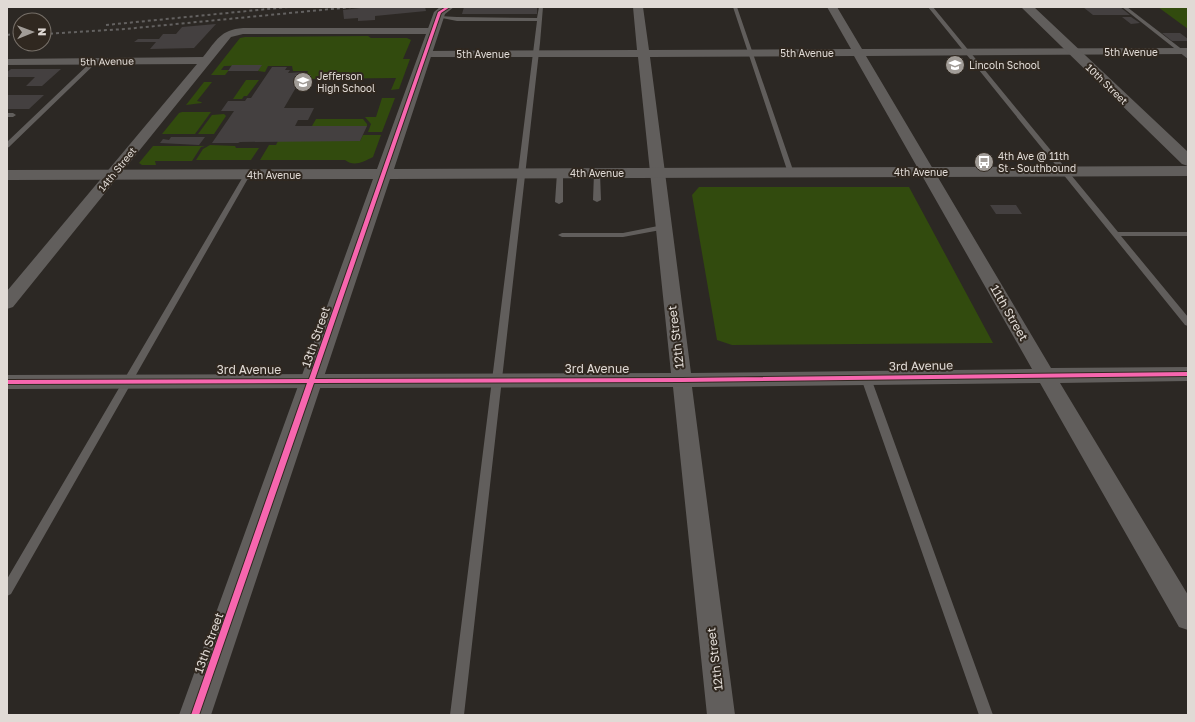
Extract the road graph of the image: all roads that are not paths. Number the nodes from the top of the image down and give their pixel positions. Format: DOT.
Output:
graph roads {
  1 [pos="543,7"];
  2 [pos="638,7"];
  3 [pos="735,7"];
  4 [pos="832,7"];
  5 [pos="930,7"];
  6 [pos="1027,7"];
  7 [pos="1124,7"];
  8 [pos="441,11"];
  9 [pos="540,20"];
  10 [pos="434,31"];
  11 [pos="859,52"];
  12 [pos="967,52"];
  13 [pos="1074,52"];
  14 [pos="751,53"];
  15 [pos="1185,53"];
  16 [pos="426,54"];
  17 [pos="537,54"];
  18 [pos="644,54"];
  19 [pos="206,60"];
  20 [pos="95,61"];
  21 [pos="7,62"];
  22 [pos="7,146"];
  23 [pos="1188,160"];
  24 [pos="1066,171"];
  25 [pos="1188,171"];
  26 [pos="928,172"];
  27 [pos="522,173"];
  28 [pos="560,173"];
  29 [pos="597,173"];
  30 [pos="657,173"];
  31 [pos="791,173"];
  32 [pos="384,174"];
  33 [pos="112,175"];
  34 [pos="247,175"];
  35 [pos="7,176"];
  36 [pos="597,200"];
  37 [pos="559,202"];
  38 [pos="663,227"];
  39 [pos="1116,234"];
  40 [pos="1188,234"];
  41 [pos="562,235"];
  42 [pos="7,303"];
  43 [pos="1188,323"];
  44 [pos="1188,374"];
  45 [pos="1045,375"];
  46 [pos="866,378"];
  47 [pos="682,380"];
  48 [pos="312,381"];
  49 [pos="497,381"];
  50 [pos="7,382"];
  51 [pos="128,382"];
  52 [pos="7,590"];
  53 [pos="1188,618"];
  54 [pos="195,715"];
  55 [pos="457,715"];
  56 [pos="722,715"];
  57 [pos="986,715"];
  1 -- 9 [label="lane"];
  2 -- 18 [label="street, 12th Street"];
  3 -- 14 [label="lane"];
  4 -- 11 [label="street, 11th Street"];
  5 -- 12 [label="lane"];
  6 -- 13 [label="street, 10th Street"];
  7 -- 15 [label="lane"];
  8 -- 9 [label="lane"];
  8 -- 10 [label="street, 13th Street"];
  9 -- 17 [label="lane"];
  10 -- 16 [label="street, 13th Street"];
  10 -- 19 [label="street, 14th Street"];
  11 -- 12 [label="street, 5th Avenue"];
  11 -- 14 [label="street, 5th Avenue"];
  11 -- 26 [label="street, 11th Street"];
  12 -- 13 [label="street, 5th Avenue"];
  12 -- 24 [label="lane"];
  13 -- 15 [label="street, 5th Avenue"];
  13 -- 23 [label="street, 10th Street"];
  14 -- 18 [label="street, 5th Avenue"];
  14 -- 31 [label="lane"];
  16 -- 17 [label="street, 5th Avenue"];
  16 -- 32 [label="street, 13th Street"];
  17 -- 18 [label="street, 5th Avenue"];
  17 -- 27 [label="lane"];
  18 -- 30 [label="street, 12th Street"];
  19 -- 20 [label="street, 5th Avenue"];
  19 -- 33 [label="street, 14th Street"];
  20 -- 21 [label="street, 5th Avenue"];
  20 -- 22 [label="lane"];
  24 -- 25 [label="street, 4th Avenue"];
  24 -- 26 [label="street, 4th Avenue"];
  24 -- 39 [label="lane"];
  26 -- 31 [label="street, 4th Avenue"];
  26 -- 45 [label="street, 11th Street"];
  27 -- 28 [label="street, 4th Avenue"];
  27 -- 32 [label="street, 4th Avenue"];
  27 -- 49 [label="lane"];
  28 -- 29 [label="street, 4th Avenue"];
  28 -- 37 [label="lane"];
  29 -- 30 [label="street, 4th Avenue"];
  29 -- 36 [label="lane"];
  30 -- 31 [label="street, 4th Avenue"];
  30 -- 38 [label="street, 12th Street"];
  32 -- 34 [label="street, 4th Avenue"];
  32 -- 48 [label="street, 13th Street"];
  33 -- 34 [label="street, 4th Avenue"];
  33 -- 35 [label="street, 4th Avenue"];
  33 -- 42 [label="street, 14th Street"];
  34 -- 51 [label="lane"];
  38 -- 41 [label="lane"];
  38 -- 47 [label="street, 12th Street"];
  39 -- 40 [label="lane"];
  39 -- 43 [label="lane"];
  44 -- 45 [label="street, 3rd Avenue"];
  45 -- 46 [label="street, 3rd Avenue"];
  45 -- 53 [label="street, 11th Street"];
  46 -- 47 [label="street, 3rd Avenue"];
  46 -- 57 [label="lane"];
  47 -- 49 [label="street, 3rd Avenue"];
  47 -- 56 [label="street, 12th Street"];
  48 -- 49 [label="street, 3rd Avenue"];
  48 -- 51 [label="street, 3rd Avenue"];
  48 -- 54 [label="street, 13th Street"];
  49 -- 55 [label="lane"];
  50 -- 51 [label="street, 3rd Avenue"];
  51 -- 52 [label="lane"];
}
